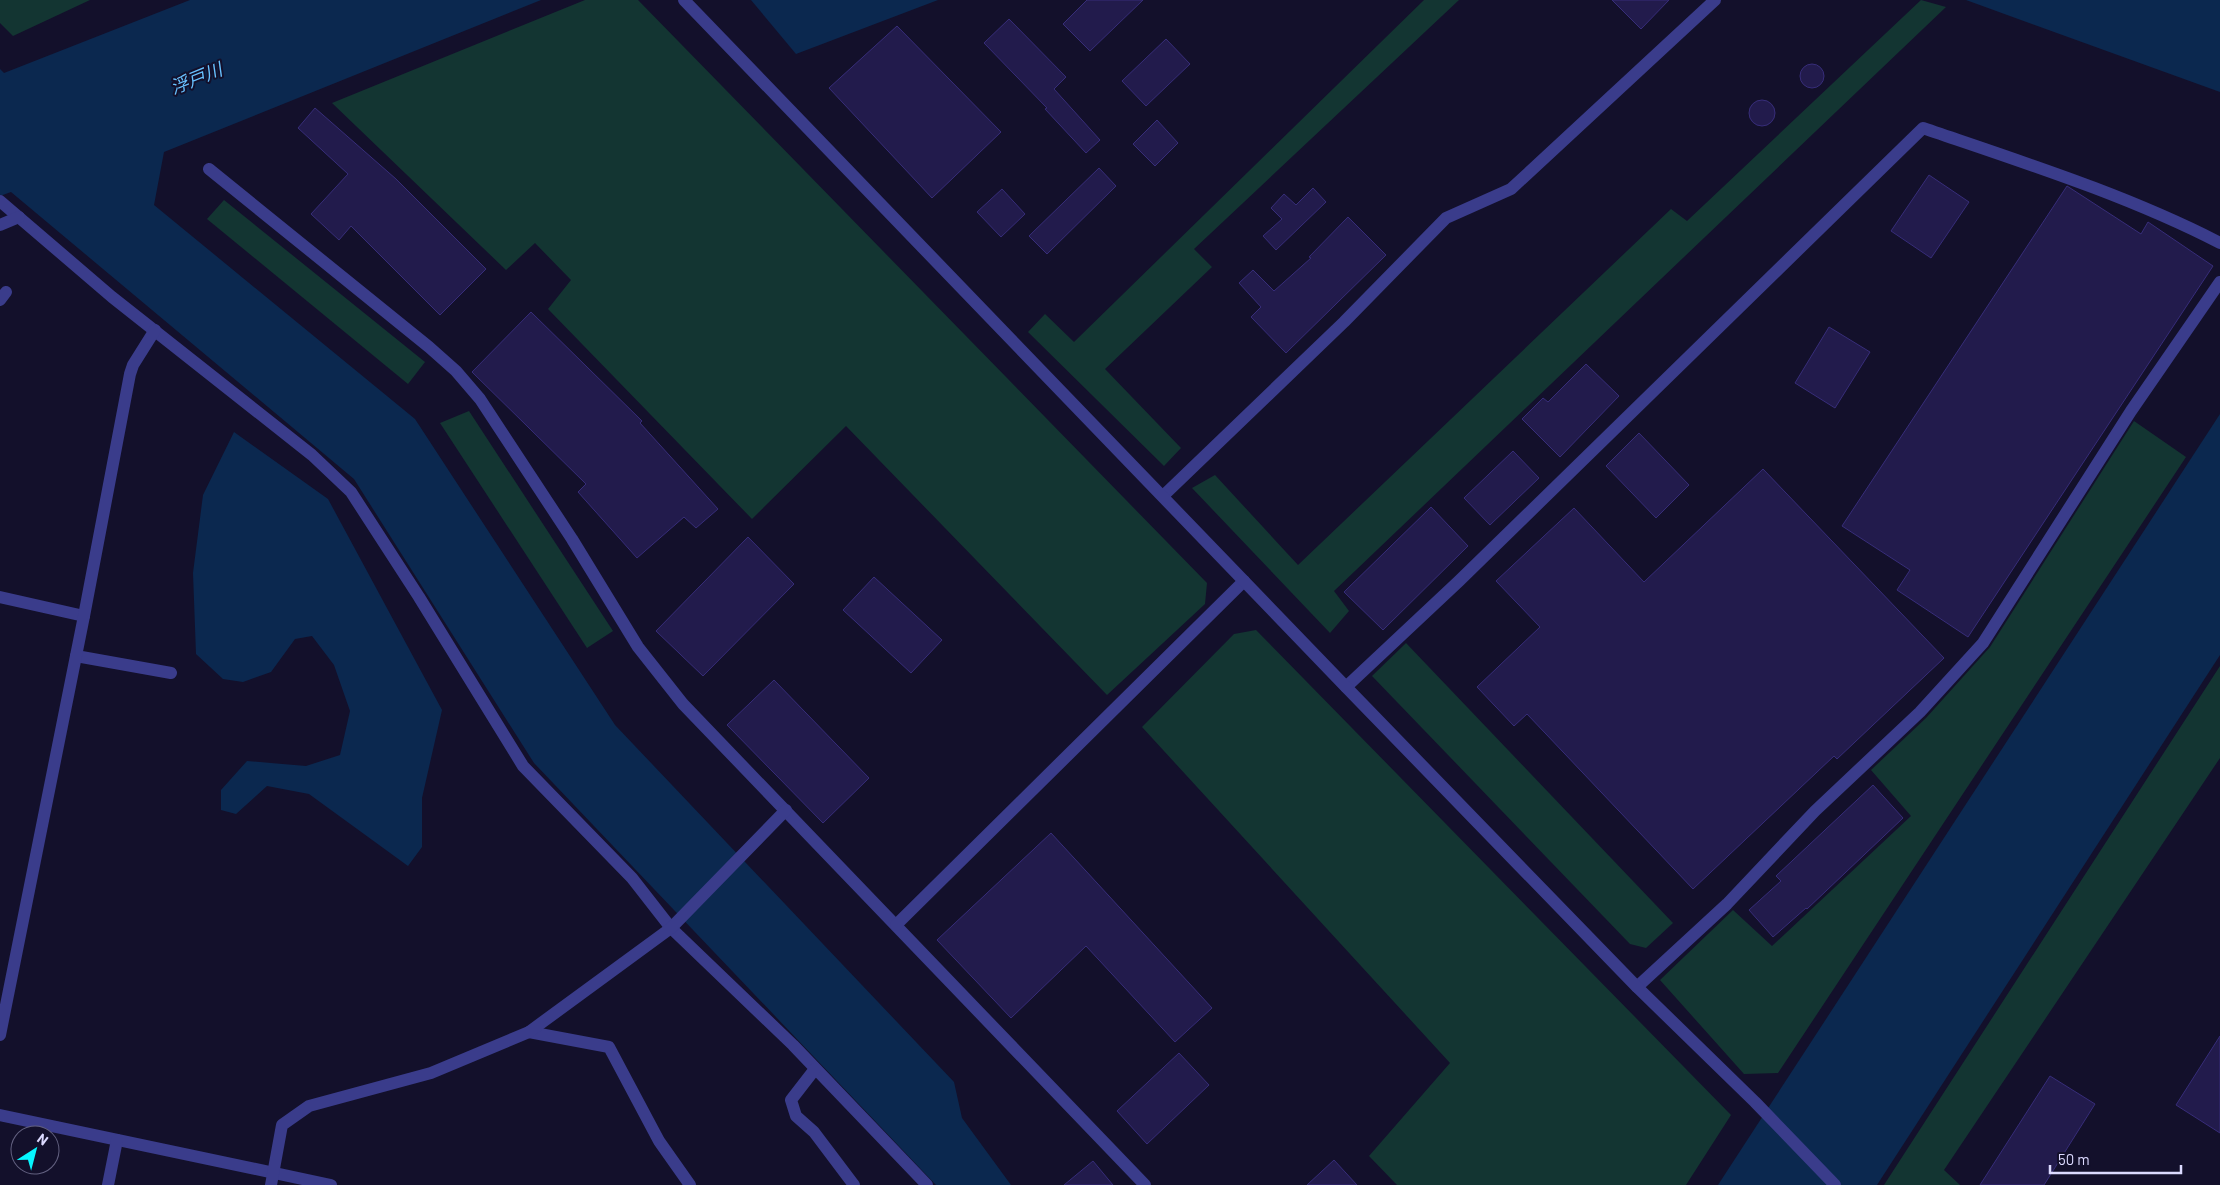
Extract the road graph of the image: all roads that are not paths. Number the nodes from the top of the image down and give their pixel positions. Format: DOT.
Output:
graph roads {
  1 [pos="684,0"];
  2 [pos="1715,0"];
  3 [pos="208,169"];
  4 [pos="0,201"];
  5 [pos="19,217"];
  6 [pos="0,225"];
  7 [pos="2220,243"];
  8 [pos="2220,282"];
  9 [pos="155,330"];
  10 [pos="1163,496"];
  11 [pos="1244,581"];
  12 [pos="0,597"];
  13 [pos="84,616"];
  14 [pos="76,656"];
  15 [pos="172,673"];
  16 [pos="1346,687"];
  17 [pos="786,810"];
  18 [pos="896,925"];
  19 [pos="671,928"];
  20 [pos="1637,987"];
  21 [pos="529,1032"];
  22 [pos="0,1035"];
  23 [pos="815,1069"];
  24 [pos="0,1115"];
  25 [pos="117,1140"];
  26 [pos="273,1172"];
  27 [pos="108,1185"];
  28 [pos="270,1185"];
  29 [pos="330,1185"];
  30 [pos="690,1185"];
  31 [pos="854,1185"];
  32 [pos="927,1185"];
  33 [pos="1146,1185"];
  34 [pos="1835,1185"];
  1 -- 10 [label="street"];
  2 -- 10 [label="street"];
  3 -- 17 [label="street"];
  4 -- 5 [label="street"];
  5 -- 6 [label="street"];
  5 -- 9 [label="street"];
  7 -- 16 [label="street"];
  8 -- 20 [label="street"];
  9 -- 13 [label="street"];
  9 -- 19 [label="street"];
  10 -- 11 [label="street"];
  11 -- 16 [label="street"];
  11 -- 18 [label="street"];
  12 -- 13 [label="street"];
  13 -- 14 [label="street"];
  14 -- 15 [label="street"];
  14 -- 22 [label="street"];
  16 -- 20 [label="street"];
  17 -- 18 [label="street"];
  17 -- 19 [label="street"];
  18 -- 33 [label="street"];
  19 -- 21 [label="street"];
  19 -- 23 [label="street"];
  20 -- 34 [label="street"];
  21 -- 26 [label="street"];
  21 -- 30 [label="street"];
  23 -- 31 [label="street"];
  23 -- 32 [label="street"];
  24 -- 25 [label="street"];
  25 -- 26 [label="street"];
  25 -- 27 [label="street"];
  26 -- 28 [label="street"];
  26 -- 29 [label="street"];
}
